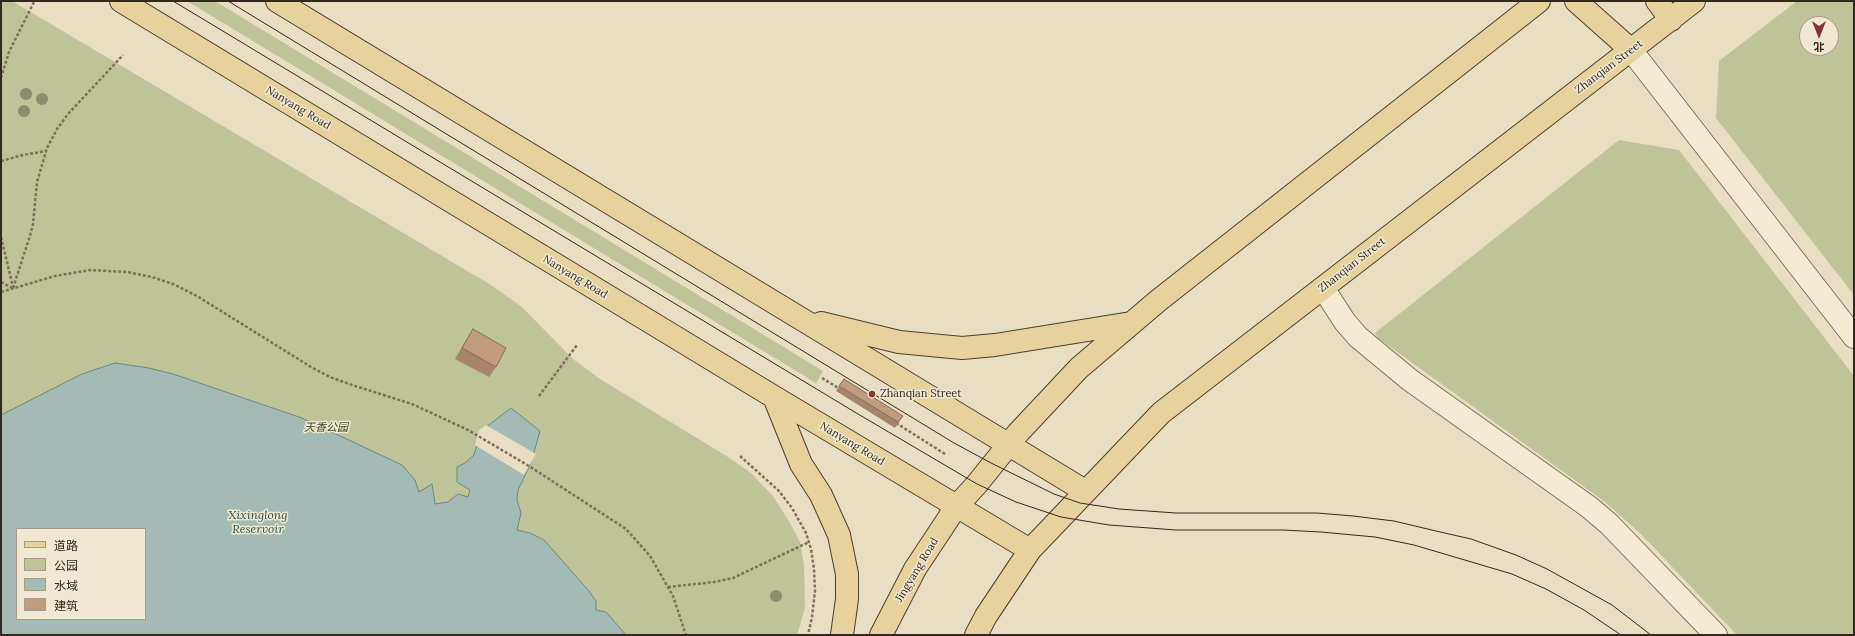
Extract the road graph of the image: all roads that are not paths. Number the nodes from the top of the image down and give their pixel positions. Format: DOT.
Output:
graph roads {
  1 [pos="121,1"];
  2 [pos="277,1"];
  3 [pos="1539,1"];
  4 [pos="1576,1"];
  5 [pos="1657,1"];
  6 [pos="1694,1"];
  7 [pos="1671,20"];
  8 [pos="1631,50"];
  9 [pos="1323,288"];
  10 [pos="798,317"];
  11 [pos="1132,323"];
  12 [pos="1854,337"];
  13 [pos="774,397"];
  14 [pos="1008,444"];
  15 [pos="1085,491"];
  16 [pos="956,507"];
  17 [pos="1030,550"];
  18 [pos="842,635"];
  19 [pos="881,635"];
  20 [pos="976,635"];
  21 [pos="1716,635"];
  1 -- 13 [label="main road, Nanyang Road"];
  2 -- 10 [label="main road"];
  3 -- 11 [label="main road"];
  4 -- 8 [label="main road"];
  5 -- 7 [label="main road"];
  6 -- 7 [label="main road, Zhanqian Street"];
  7 -- 8 [label="main road, Zhanqian Street"];
  8 -- 9 [label="main road, Zhanqian Street"];
  8 -- 12 [label="street"];
  9 -- 15 [label="main road, Zhanqian Street"];
  9 -- 21 [label="street"];
  10 -- 11 [label="main road"];
  10 -- 14 [label="main road"];
  11 -- 14 [label="main road"];
  13 -- 16 [label="main road, Nanyang Road"];
  13 -- 18 [label="main road"];
  14 -- 15 [label="main road"];
  14 -- 16 [label="main road"];
  15 -- 17 [label="main road, Zhanqian Street"];
  16 -- 17 [label="main road, Nanyang Road"];
  16 -- 19 [label="main road, Jingyang Road"];
  17 -- 20 [label="main road"];
}
